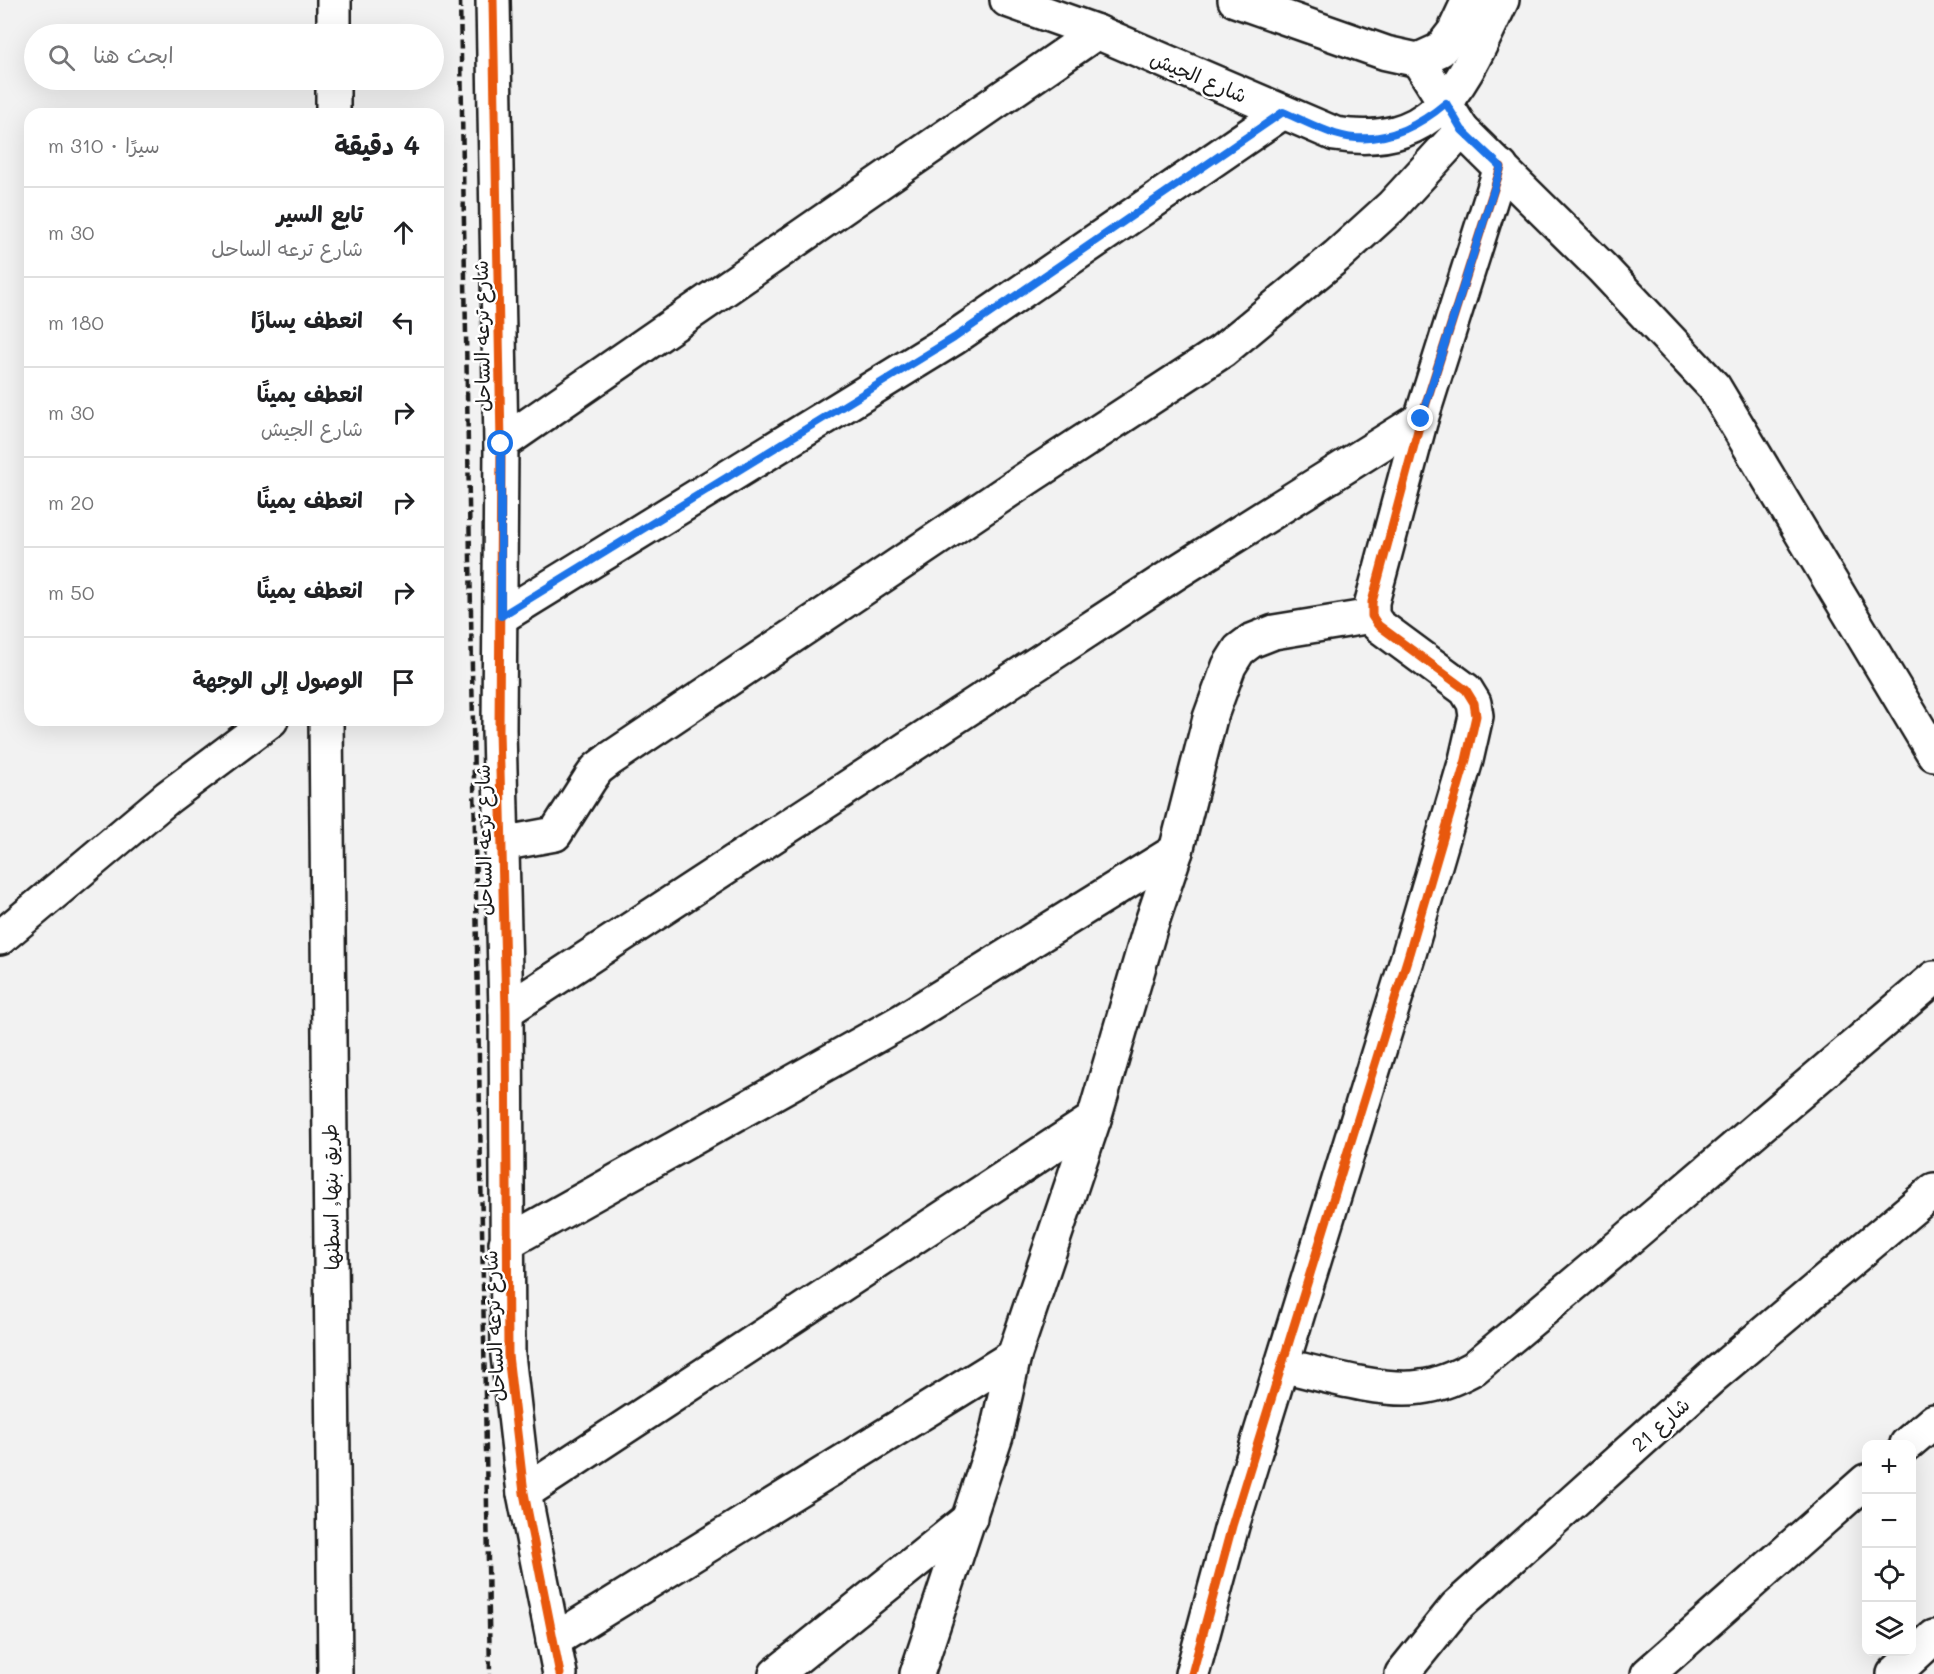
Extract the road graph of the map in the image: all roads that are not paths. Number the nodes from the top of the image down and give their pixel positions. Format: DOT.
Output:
graph roads {
  1 [pos="334,0"];
  2 [pos="493,0"];
  3 [pos="1006,0"];
  4 [pos="1235,0"];
  5 [pos="1469,0"];
  6 [pos="1502,0"];
  7 [pos="334,24"];
  8 [pos="1097,32"];
  9 [pos="1418,60"];
  10 [pos="333,90"];
  11 [pos="333,108"];
  12 [pos="1283,112"];
  13 [pos="1454,116"];
  14 [pos="1501,167"];
  15 [pos="1421,419"];
  16 [pos="501,444"];
  17 [pos="501,616"];
  18 [pos="1372,616"];
  19 [pos="263,726"];
  20 [pos="326,726"];
  21 [pos="1934,754"];
  22 [pos="501,844"];
  23 [pos="1176,851"];
  24 [pos="0,938"];
  25 [pos="1934,978"];
  26 [pos="506,1011"];
  27 [pos="1094,1119"];
  28 [pos="1934,1190"];
  29 [pos="506,1243"];
  30 [pos="1014,1356"];
  31 [pos="1282,1365"];
  32 [pos="1934,1421"];
  33 [pos="1912,1440"];
  34 [pos="1862,1485"];
  35 [pos="524,1493"];
  36 [pos="970,1518"];
  37 [pos="1934,1637"];
  38 [pos="553,1641"];
  39 [pos="335,1674"];
  40 [pos="560,1674"];
  41 [pos="776,1674"];
  42 [pos="917,1674"];
  43 [pos="1192,1674"];
  44 [pos="1402,1674"];
  45 [pos="1648,1674"];
  46 [pos="1894,1674"];
  1 -- 7 [label="street"];
  2 -- 16 [label="street, شارع ترعه الساحل"];
  3 -- 8 [label="street, شارع الجيش"];
  4 -- 9 [label="street"];
  5 -- 9 [label="street"];
  6 -- 13 [label="street, شارع الجيش"];
  8 -- 12 [label="street, شارع الجيش"];
  8 -- 16 [label="street"];
  9 -- 13 [label="street"];
  10 -- 11 [label="street"];
  12 -- 13 [label="street, شارع الجيش"];
  12 -- 17 [label="street"];
  13 -- 14 [label="street"];
  13 -- 22 [label="street"];
  14 -- 15 [label="street"];
  14 -- 21 [label="street"];
  15 -- 18 [label="street"];
  15 -- 26 [label="street"];
  16 -- 17 [label="street, شارع ترعه الساحل"];
  17 -- 22 [label="street, شارع ترعه الساحل"];
  18 -- 23 [label="street"];
  18 -- 31 [label="street"];
  19 -- 24 [label="street"];
  20 -- 39 [label="street, طريق بنها, اسطنها"];
  22 -- 26 [label="street, شارع ترعه الساحل"];
  23 -- 27 [label="street"];
  23 -- 29 [label="street"];
  25 -- 31 [label="street"];
  26 -- 29 [label="street, شارع ترعه الساحل"];
  27 -- 30 [label="street"];
  27 -- 35 [label="street"];
  28 -- 44 [label="street, شارع 21"];
  29 -- 35 [label="street, شارع ترعه الساحل"];
  30 -- 36 [label="street"];
  30 -- 38 [label="street"];
  31 -- 43 [label="street"];
  32 -- 33 [label="street"];
  34 -- 45 [label="street"];
  35 -- 38 [label="street, شارع ترعه الساحل"];
  36 -- 41 [label="street"];
  36 -- 42 [label="street"];
  37 -- 46 [label="street"];
  38 -- 40 [label="street, شارع ترعه الساحل"];
}
